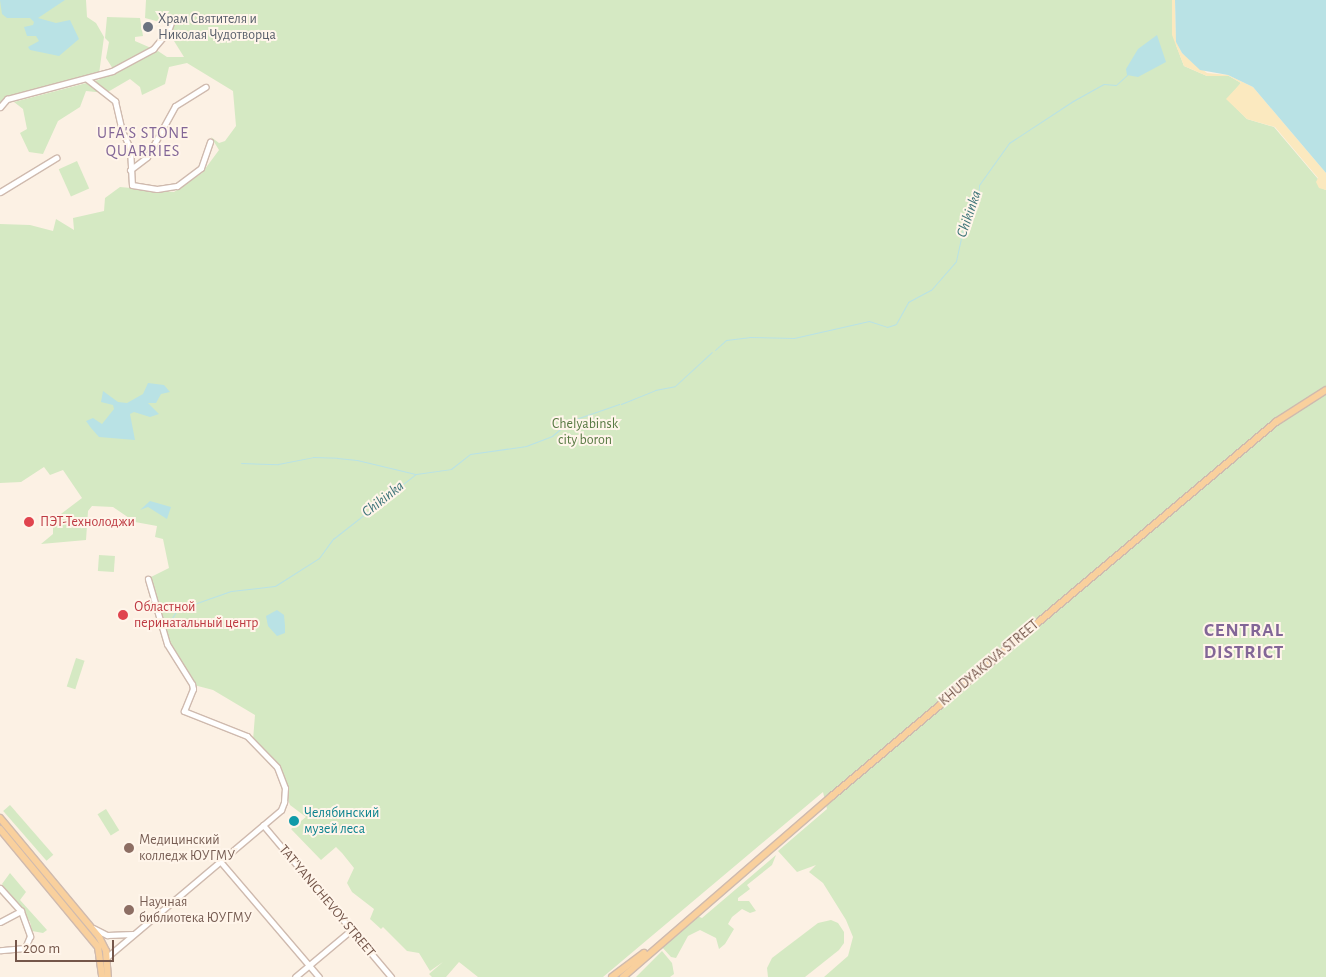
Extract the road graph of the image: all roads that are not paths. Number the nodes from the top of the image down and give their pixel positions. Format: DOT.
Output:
graph roads {
  1 [pos="172,20"];
  2 [pos="87,79"];
  3 [pos="205,86"];
  4 [pos="0,107"];
  5 [pos="210,142"];
  6 [pos="56,158"];
  7 [pos="130,170"];
  8 [pos="0,192"];
  9 [pos="1326,390"];
  10 [pos="148,579"];
  11 [pos="0,818"];
  12 [pos="263,825"];
  13 [pos="0,829"];
  14 [pos="219,860"];
  15 [pos="0,888"];
  16 [pos="21,911"];
  17 [pos="0,922"];
  18 [pos="92,928"];
  19 [pos="351,930"];
  20 [pos="133,934"];
  21 [pos="658,944"];
  22 [pos="0,950"];
  23 [pos="107,957"];
  24 [pos="309,965"];
  25 [pos="102,977"];
  26 [pos="108,977"];
  27 [pos="295,977"];
  28 [pos="319,977"];
  29 [pos="391,977"];
  30 [pos="612,977"];
  31 [pos="623,977"];
  1 -- 2 [label="street"];
  2 -- 4 [label="street"];
  2 -- 7 [label="street"];
  3 -- 7 [label="street"];
  5 -- 7 [label="street"];
  6 -- 8 [label="street"];
  9 -- 21 [label="main road, KHUDYAKOVA STREET"];
  10 -- 12 [label="street"];
  11 -- 18 [label="main road"];
  12 -- 14 [label="street"];
  12 -- 19 [label="street, TAT'YANICHEVOY STREET"];
  13 -- 25 [label="main road"];
  14 -- 20 [label="street"];
  14 -- 24 [label="street"];
  15 -- 16 [label="street"];
  16 -- 17 [label="street"];
  16 -- 22 [label="street"];
  18 -- 20 [label="street"];
  18 -- 23 [label="main road"];
  19 -- 24 [label="street"];
  19 -- 29 [label="street, TAT'YANICHEVOY STREET"];
  20 -- 23 [label="street"];
  21 -- 30 [label="main road, KHUDYAKOVA STREET"];
  21 -- 31 [label="main road, KHUDYAKOVA STREET"];
  23 -- 26 [label="main road"];
  24 -- 27 [label="street"];
  24 -- 28 [label="street"];
}
